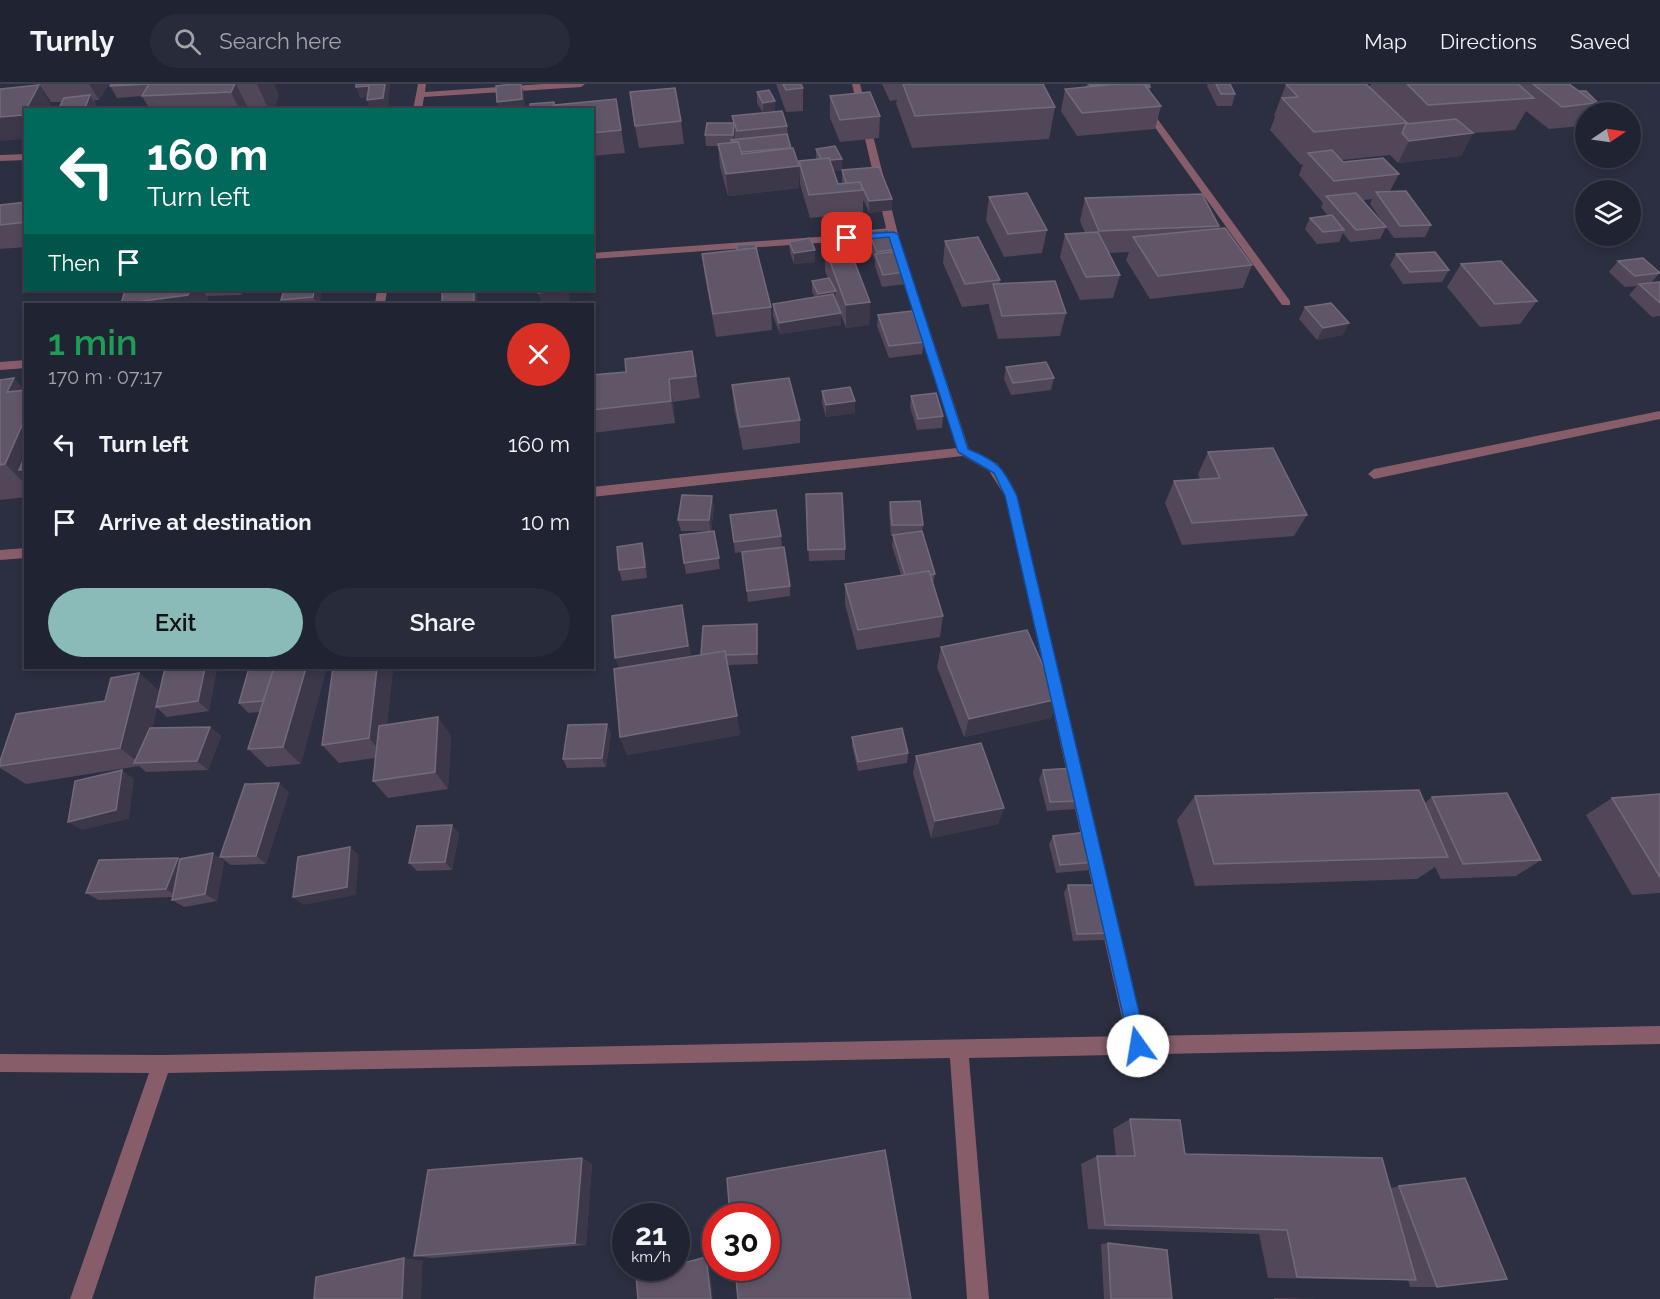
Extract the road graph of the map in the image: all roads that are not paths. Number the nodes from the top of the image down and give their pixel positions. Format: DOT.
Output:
graph roads {
  1 [pos="422,84"];
  2 [pos="582,84"];
  3 [pos="856,84"];
  4 [pos="1128,84"];
  5 [pos="420,95"];
  6 [pos="417,108"];
  7 [pos="24,157"];
  8 [pos="0,159"];
  9 [pos="893,234"];
  10 [pos="594,256"];
  11 [pos="1286,303"];
  12 [pos="24,364"];
  13 [pos="0,366"];
  14 [pos="1660,415"];
  15 [pos="964,452"];
  16 [pos="1374,474"];
  17 [pos="594,492"];
  18 [pos="24,553"];
  19 [pos="0,555"];
  20 [pos="1660,1036"];
  21 [pos="1138,1046"];
  22 [pos="959,1049"];
  23 [pos="0,1063"];
  24 [pos="162,1064"];
  25 [pos="81,1299"];
  26 [pos="978,1299"];
  1 -- 5 [label="street"];
  2 -- 5 [label="street"];
  3 -- 9 [label="street"];
  4 -- 11 [label="street"];
  5 -- 6 [label="street"];
  7 -- 8 [label="street"];
  9 -- 10 [label="street"];
  9 -- 15 [label="street"];
  12 -- 13 [label="street"];
  14 -- 16 [label="street"];
  15 -- 17 [label="street"];
  15 -- 21 [label="street"];
  18 -- 19 [label="street"];
  20 -- 21 [label="street"];
  21 -- 22 [label="street"];
  22 -- 24 [label="street"];
  22 -- 26 [label="street"];
  23 -- 24 [label="street"];
  24 -- 25 [label="street"];
}
